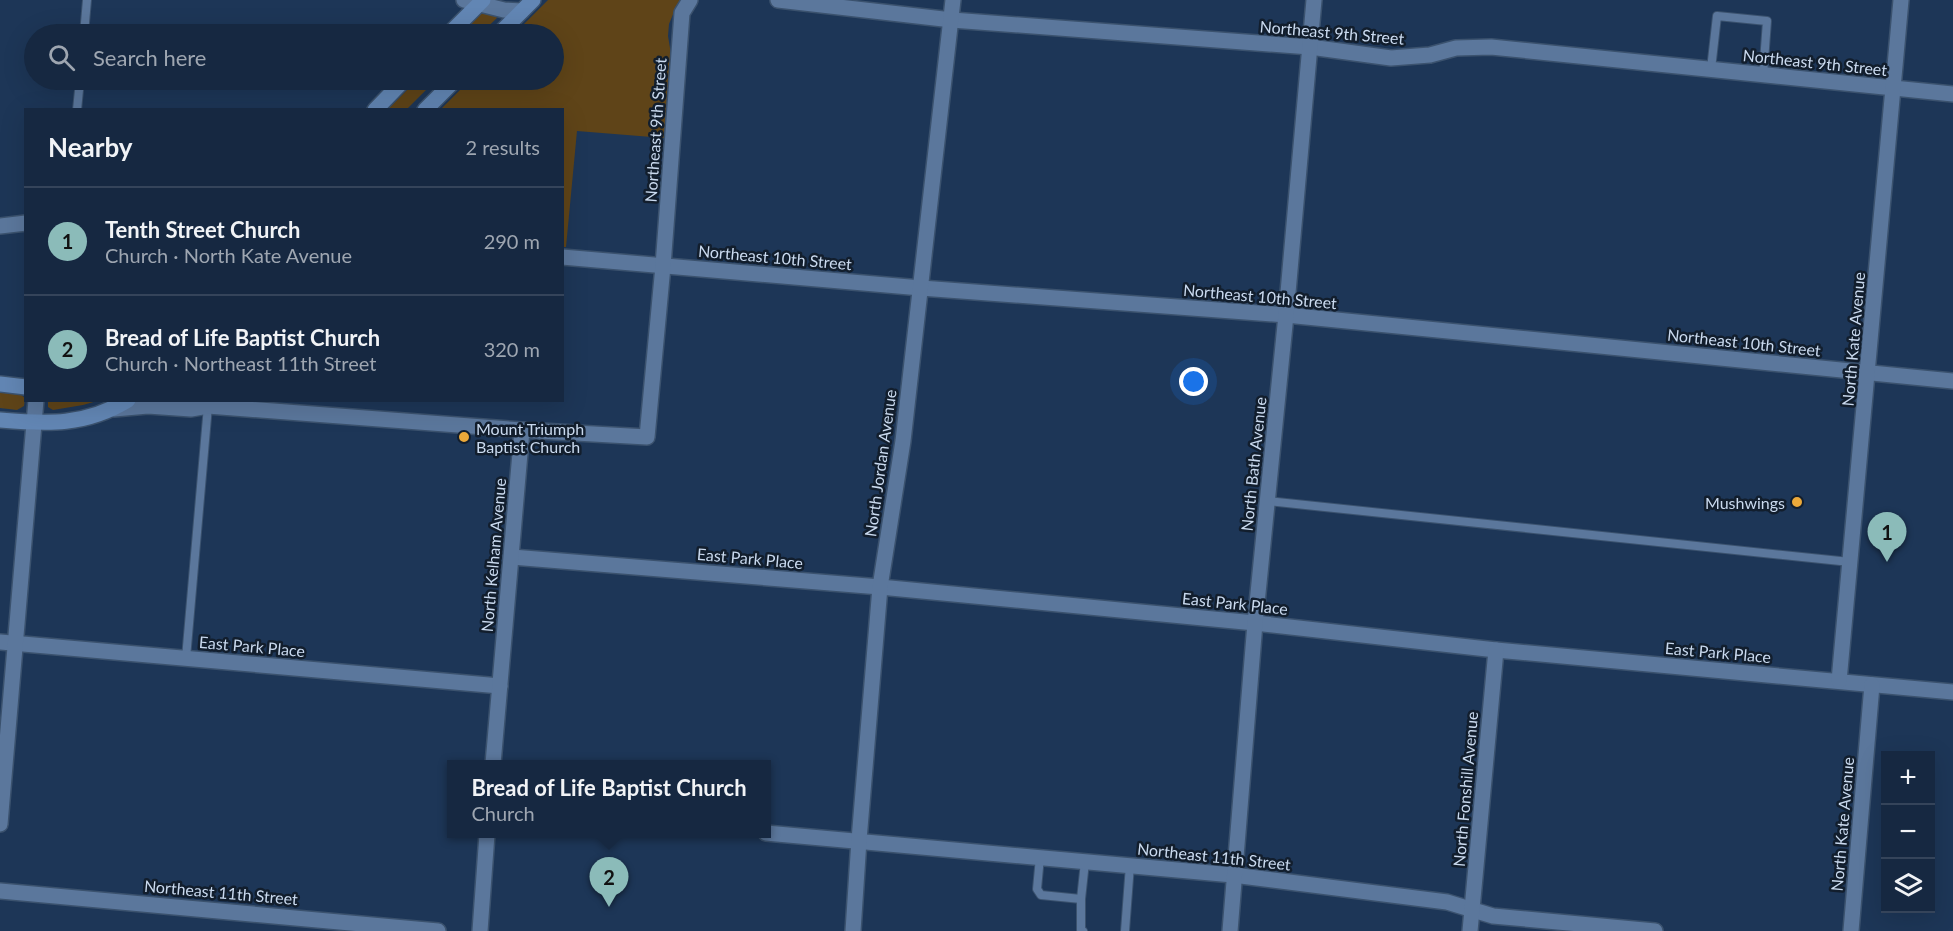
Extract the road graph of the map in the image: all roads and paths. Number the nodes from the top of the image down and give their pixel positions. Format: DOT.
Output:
graph roads {
  1 [pos="87,0"];
  2 [pos="464,0"];
  3 [pos="533,0"];
  4 [pos="690,0"];
  5 [pos="778,0"];
  6 [pos="953,0"];
  7 [pos="1314,0"];
  8 [pos="1901,0"];
  9 [pos="482,2"];
  10 [pos="522,11"];
  11 [pos="952,20"];
  12 [pos="85,24"];
  13 [pos="459,24"];
  14 [pos="509,24"];
  15 [pos="1310,47"];
  16 [pos="1711,69"];
  17 [pos="1762,75"];
  18 [pos="1893,88"];
  19 [pos="79,90"];
  20 [pos="395,90"];
  21 [pos="444,90"];
  22 [pos="1953,94"];
  23 [pos="77,108"];
  24 [pos="377,108"];
  25 [pos="427,108"];
  26 [pos="24,223"];
  27 [pos="0,226"];
  28 [pos="564,257"];
  29 [pos="663,266"];
  30 [pos="921,288"];
  31 [pos="1286,315"];
  32 [pos="1868,373"];
  33 [pos="1953,381"];
  34 [pos="0,384"];
  35 [pos="24,387"];
  36 [pos="36,402"];
  37 [pos="125,402"];
  38 [pos="205,403"];
  39 [pos="114,409"];
  40 [pos="0,420"];
  41 [pos="34,423"];
  42 [pos="522,430"];
  43 [pos="1267,501"];
  44 [pos="512,557"];
  45 [pos="1850,562"];
  46 [pos="880,587"];
  47 [pos="1255,623"];
  48 [pos="8,643"];
  49 [pos="1496,650"];
  50 [pos="186,658"];
  51 [pos="1839,681"];
  52 [pos="1872,685"];
  53 [pos="500,686"];
  54 [pos="1953,692"];
  55 [pos="493,760"];
  56 [pos="0,824"];
  57 [pos="771,833"];
  58 [pos="487,838"];
  59 [pos="859,840"];
  60 [pos="1040,857"];
  61 [pos="1085,861"];
  62 [pos="1130,865"];
  63 [pos="1233,875"];
  64 [pos="0,891"];
  65 [pos="1081,899"];
  66 [pos="1472,910"];
  67 [pos="438,931"];
  68 [pos="480,931"];
  69 [pos="853,931"];
  70 [pos="1083,931"];
  71 [pos="1125,931"];
  72 [pos="1230,931"];
  73 [pos="1470,931"];
  74 [pos="1655,931"];
  75 [pos="1851,931"];
  1 -- 12 [label="lane"];
  2 -- 9 [label="street"];
  3 -- 10 [label="main road"];
  4 -- 29 [label="street, Northeast 9th Street"];
  5 -- 11 [label="street, Northeast 9th Street"];
  6 -- 11 [label="street, North Jordan Avenue"];
  7 -- 15 [label="street, North Bath Avenue"];
  8 -- 18 [label="street, North Kate Avenue"];
  9 -- 10 [label="street"];
  9 -- 13 [label="main road"];
  10 -- 14 [label="main road"];
  11 -- 15 [label="street, Northeast 9th Street"];
  11 -- 30 [label="street, North Jordan Avenue"];
  15 -- 16 [label="street, Northeast 9th Street"];
  15 -- 31 [label="street, North Bath Avenue"];
  16 -- 17 [label="street, Northeast 9th Street"];
  16 -- 17 [label="lane"];
  17 -- 18 [label="street, Northeast 9th Street"];
  18 -- 22 [label="street, Northeast 9th Street"];
  18 -- 32 [label="street, North Kate Avenue"];
  19 -- 23 [label="lane"];
  20 -- 24 [label="main road"];
  21 -- 25 [label="main road"];
  26 -- 27 [label="street"];
  28 -- 29 [label="street, Northeast 10th Street"];
  29 -- 30 [label="street, Northeast 10th Street"];
  29 -- 42 [label="street"];
  30 -- 31 [label="street, Northeast 10th Street"];
  30 -- 46 [label="street, North Jordan Avenue"];
  31 -- 32 [label="street, Northeast 10th Street"];
  31 -- 43 [label="street, North Bath Avenue"];
  32 -- 33 [label="street, Northeast 10th Street"];
  32 -- 45 [label="street, North Kate Avenue"];
  34 -- 35 [label="main road"];
  36 -- 41 [label="street"];
  37 -- 39 [label="main road"];
  38 -- 39 [label="street"];
  38 -- 42 [label="street"];
  38 -- 50 [label="lane"];
  39 -- 41 [label="main road"];
  40 -- 41 [label="main road"];
  41 -- 48 [label="street"];
  42 -- 44 [label="street, North Kelham Avenue"];
  43 -- 45 [label="lane"];
  43 -- 47 [label="street, North Bath Avenue"];
  44 -- 46 [label="street, East Park Place"];
  44 -- 53 [label="street, North Kelham Avenue"];
  45 -- 51 [label="street, North Kate Avenue"];
  46 -- 47 [label="street, East Park Place"];
  46 -- 59 [label="street, North Jordan Avenue"];
  47 -- 49 [label="street, East Park Place"];
  47 -- 63 [label="street, North Bath Avenue"];
  48 -- 50 [label="street, East Park Place"];
  48 -- 56 [label="street"];
  49 -- 51 [label="street, East Park Place"];
  49 -- 66 [label="street, North Fonshill Avenue"];
  50 -- 53 [label="street, East Park Place"];
  51 -- 52 [label="street, East Park Place"];
  52 -- 54 [label="street, East Park Place"];
  52 -- 75 [label="street, North Kate Avenue"];
  53 -- 55 [label="street, North Kelham Avenue"];
  57 -- 59 [label="street, Northeast 11th Street"];
  58 -- 68 [label="street"];
  59 -- 60 [label="street, Northeast 11th Street"];
  59 -- 69 [label="street, North Jordan Avenue"];
  60 -- 61 [label="street, Northeast 11th Street"];
  60 -- 65 [label="lane"];
  61 -- 62 [label="street, Northeast 11th Street"];
  61 -- 65 [label="lane"];
  62 -- 63 [label="street, Northeast 11th Street"];
  62 -- 71 [label="lane"];
  63 -- 66 [label="street, Northeast 11th Street"];
  63 -- 72 [label="street, North Bath Avenue"];
  64 -- 67 [label="street, Northeast 11th Street"];
  65 -- 70 [label="lane"];
  66 -- 73 [label="street, North Fonshill Avenue"];
  66 -- 74 [label="street, Northeast 11th Street"];
}
